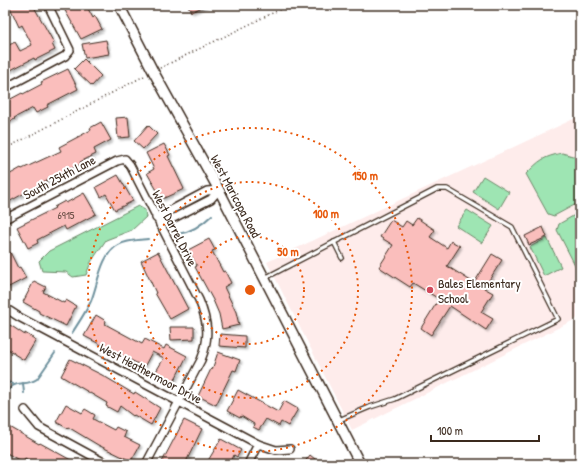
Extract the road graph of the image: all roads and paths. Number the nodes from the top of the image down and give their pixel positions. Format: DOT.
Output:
graph roads {
  1 [pos="48,5"];
  2 [pos="119,5"];
  3 [pos="289,5"];
  4 [pos="153,71"];
  5 [pos="5,88"];
  6 [pos="5,149"];
  7 [pos="125,159"];
  8 [pos="219,190"];
  9 [pos="156,218"];
  10 [pos="5,219"];
  11 [pos="160,225"];
  12 [pos="334,242"];
  13 [pos="342,258"];
  14 [pos="264,278"];
  15 [pos="5,308"];
  16 [pos="179,401"];
  17 [pos="25,410"];
  18 [pos="338,421"];
  19 [pos="258,444"];
  20 [pos="290,449"];
  21 [pos="107,464"];
  22 [pos="146,464"];
  23 [pos="248,464"];
  24 [pos="360,464"];
  1 -- 5 [label="street"];
  2 -- 4 [label="street, West Maricopa Road"];
  3 -- 4 [label="path"];
  4 -- 6 [label="path"];
  4 -- 8 [label="street, West Maricopa Road"];
  7 -- 9 [label="street, West Darrel Drive"];
  7 -- 10 [label="street, South 254th Lane"];
  8 -- 9 [label="street"];
  8 -- 11 [label="street"];
  8 -- 14 [label="street, West Maricopa Road"];
  9 -- 11 [label="street, West Darrel Drive"];
  11 -- 16 [label="street, West Darrel Drive"];
  12 -- 13 [label="lane"];
  12 -- 14 [label="lane"];
  12 -- 18 [label="lane"];
  14 -- 18 [label="street, West Maricopa Road"];
  15 -- 16 [label="street, West Heathermoor Drive"];
  16 -- 19 [label="street, West Heathermoor Drive"];
  16 -- 22 [label="street, West Darrel Drive"];
  17 -- 21 [label="street"];
  18 -- 24 [label="street, West Maricopa Road"];
  19 -- 20 [label="street, West Heathermoor Drive"];
  19 -- 23 [label="street"];
}
